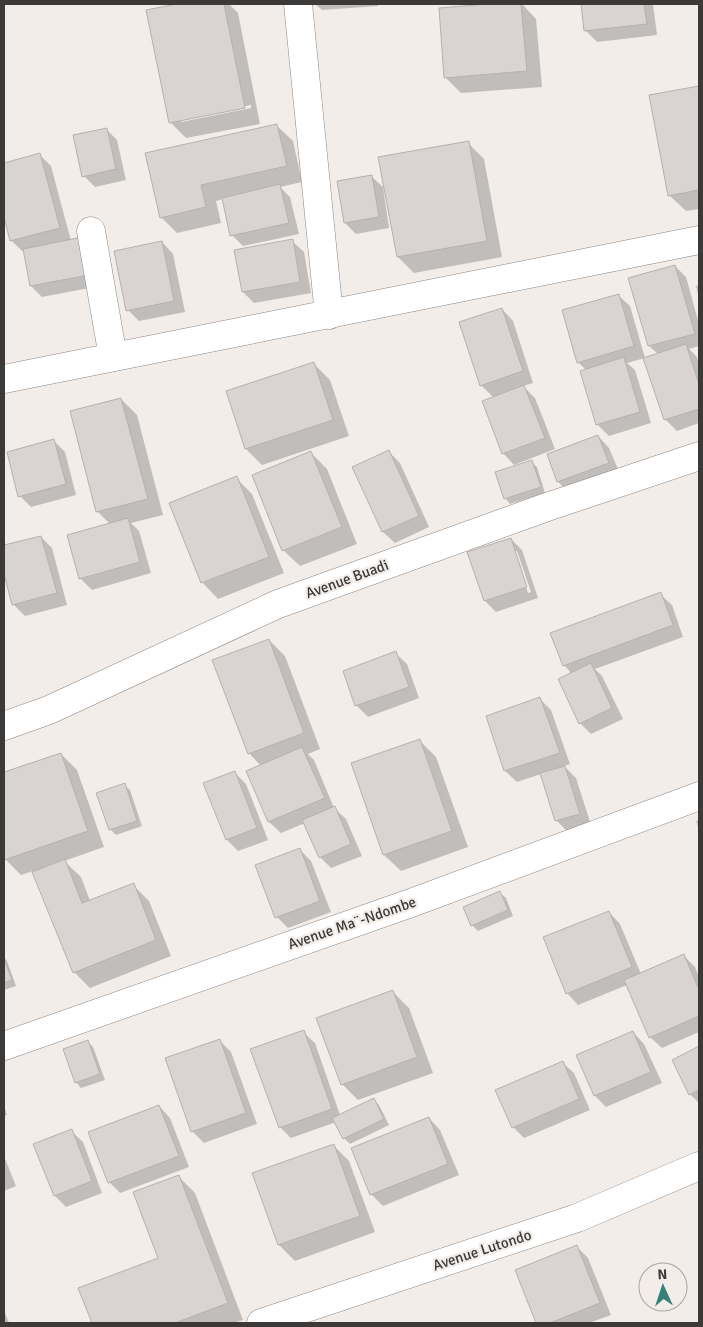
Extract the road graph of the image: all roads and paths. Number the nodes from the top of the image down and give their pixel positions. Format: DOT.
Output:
graph roads {
  1 [pos="298,4"];
  2 [pos="91,231"];
  3 [pos="699,240"];
  4 [pos="329,315"];
  5 [pos="113,357"];
  6 [pos="4,379"];
  7 [pos="699,456"];
  8 [pos="4,726"];
  9 [pos="699,796"];
  10 [pos="4,1046"];
  11 [pos="699,1166"];
  12 [pos="261,1323"];
  1 -- 4 [label="street"];
  2 -- 5 [label="street"];
  3 -- 4 [label="street"];
  4 -- 5 [label="street"];
  5 -- 6 [label="street"];
  7 -- 8 [label="street, Avenue Buadi"];
  9 -- 10 [label="street, Avenue Ma¨-Ndombe"];
  11 -- 12 [label="street, Avenue Lutondo"];
}
